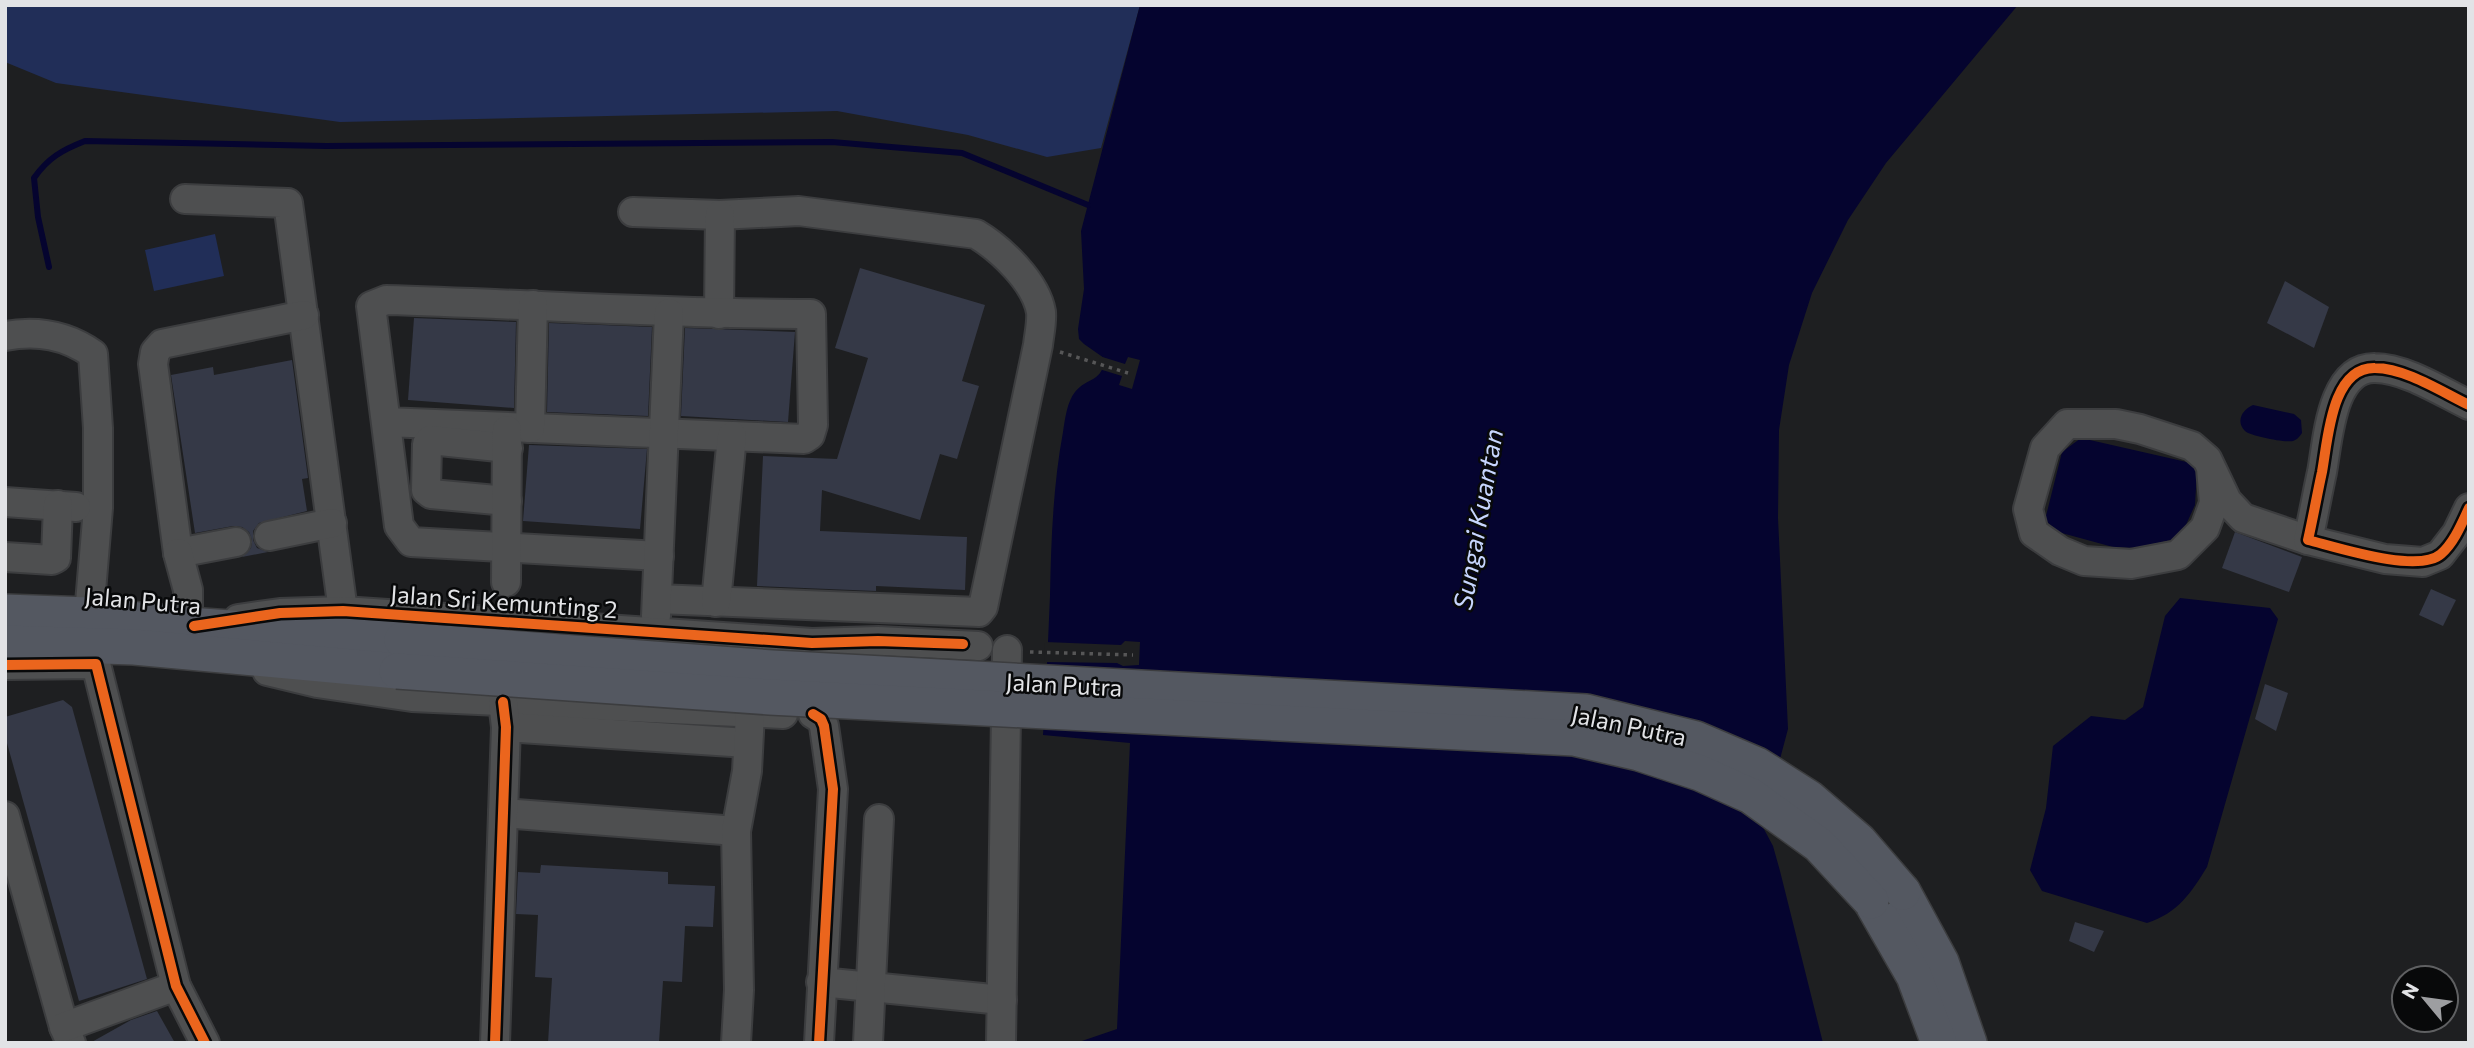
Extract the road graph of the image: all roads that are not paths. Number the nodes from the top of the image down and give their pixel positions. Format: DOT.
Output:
graph roads {
  1 [pos="185,199"];
  2 [pos="633,212"];
  3 [pos="720,215"];
  4 [pos="533,305"];
  5 [pos="669,313"];
  6 [pos="719,314"];
  7 [pos="304,315"];
  8 [pos="5,336"];
  9 [pos="2469,405"];
  10 [pos="386,422"];
  11 [pos="665,433"];
  12 [pos="515,434"];
  13 [pos="732,436"];
  14 [pos="2211,468"];
  15 [pos="507,501"];
  16 [pos="5,502"];
  17 [pos="58,505"];
  18 [pos="98,508"];
  19 [pos="2469,508"];
  20 [pos="332,523"];
  21 [pos="269,536"];
  22 [pos="2308,540"];
  23 [pos="236,542"];
  24 [pos="505,548"];
  25 [pos="178,553"];
  26 [pos="659,556"];
  27 [pos="5,557"];
  28 [pos="506,582"];
  29 [pos="657,599"];
  30 [pos="716,602"];
  31 [pos="343,611"];
  32 [pos="5,612"];
  33 [pos="979,612"];
  34 [pos="655,633"];
  35 [pos="192,635"];
  36 [pos="878,641"];
  37 [pos="93,642"];
  38 [pos="5,643"];
  39 [pos="812,643"];
  40 [pos="971,645"];
  41 [pos="832,664"];
  42 [pos="5,665"];
  43 [pos="750,713"];
  44 [pos="504,715"];
  45 [pos="813,715"];
  46 [pos="747,743"];
  47 [pos="503,813"];
  48 [pos="5,816"];
  49 [pos="878,819"];
  50 [pos="736,831"];
  51 [pos="1887,897"];
  52 [pos="821,982"];
  53 [pos="176,986"];
  54 [pos="870,986"];
  55 [pos="1003,1000"];
  56 [pos="67,1035"];
  57 [pos="205,1043"];
  58 [pos="495,1043"];
  59 [pos="736,1043"];
  60 [pos="819,1043"];
  61 [pos="868,1043"];
  62 [pos="1001,1043"];
  63 [pos="1939,1043"];
  64 [pos="1969,1043"];
  1 -- 7 [label="street"];
  2 -- 3 [label="street"];
  3 -- 6 [label="street"];
  3 -- 33 [label="street"];
  4 -- 5 [label="street"];
  4 -- 10 [label="street"];
  4 -- 12 [label="street"];
  5 -- 6 [label="street"];
  5 -- 11 [label="street"];
  6 -- 13 [label="street"];
  7 -- 20 [label="street"];
  7 -- 25 [label="street"];
  8 -- 18 [label="street"];
  9 -- 22 [label="street"];
  10 -- 12 [label="street"];
  10 -- 24 [label="street"];
  11 -- 12 [label="street"];
  11 -- 13 [label="street"];
  11 -- 26 [label="street"];
  12 -- 15 [label="street"];
  12 -- 15 [label="street"];
  13 -- 30 [label="street"];
  14 -- 14 [label="street"];
  14 -- 22 [label="street"];
  15 -- 24 [label="street"];
  16 -- 17 [label="street"];
  17 -- 18 [label="street"];
  17 -- 27 [label="street"];
  18 -- 37 [label="street"];
  19 -- 22 [label="street"];
  20 -- 21 [label="street"];
  20 -- 31 [label="street"];
  23 -- 25 [label="street"];
  24 -- 26 [label="street"];
  24 -- 28 [label="street"];
  25 -- 35 [label="street"];
  26 -- 29 [label="street"];
  29 -- 30 [label="street"];
  29 -- 34 [label="street"];
  30 -- 33 [label="street"];
  31 -- 34 [label="street, Jalan Sri Kemunting 2"];
  31 -- 35 [label="street, Jalan Sri Kemunting 2"];
  32 -- 37 [label="main road, Jalan Putra"];
  33 -- 40 [label="street"];
  34 -- 39 [label="street, Jalan Sri Kemunting 2"];
  35 -- 37 [label="main road, Jalan Putra"];
  35 -- 44 [label="street"];
  35 -- 51 [label="main road, Jalan Putra, bridge"];
  36 -- 39 [label="street, Jalan Sri Kemunting 2"];
  36 -- 40 [label="street, Jalan Sri Kemunting 2"];
  36 -- 41 [label="street"];
  37 -- 38 [label="main road, Jalan Putra"];
  37 -- 42 [label="street"];
  37 -- 53 [label="street"];
  39 -- 41 [label="street"];
  40 -- 55 [label="street, Jalan Sri Kemunting 2"];
  41 -- 45 [label="street"];
  43 -- 44 [label="street"];
  43 -- 45 [label="street"];
  43 -- 46 [label="street"];
  44 -- 46 [label="street"];
  44 -- 47 [label="street"];
  45 -- 52 [label="street"];
  46 -- 50 [label="street"];
  47 -- 50 [label="street"];
  47 -- 58 [label="street"];
  48 -- 56 [label="street"];
  49 -- 54 [label="street"];
  50 -- 59 [label="street"];
  51 -- 63 [label="main road, Jalan Putra"];
  51 -- 64 [label="main road, Jalan Putra"];
  52 -- 54 [label="street"];
  52 -- 60 [label="street"];
  53 -- 56 [label="street"];
  53 -- 57 [label="street"];
  54 -- 55 [label="street"];
  54 -- 61 [label="street"];
  55 -- 62 [label="street"];
}
